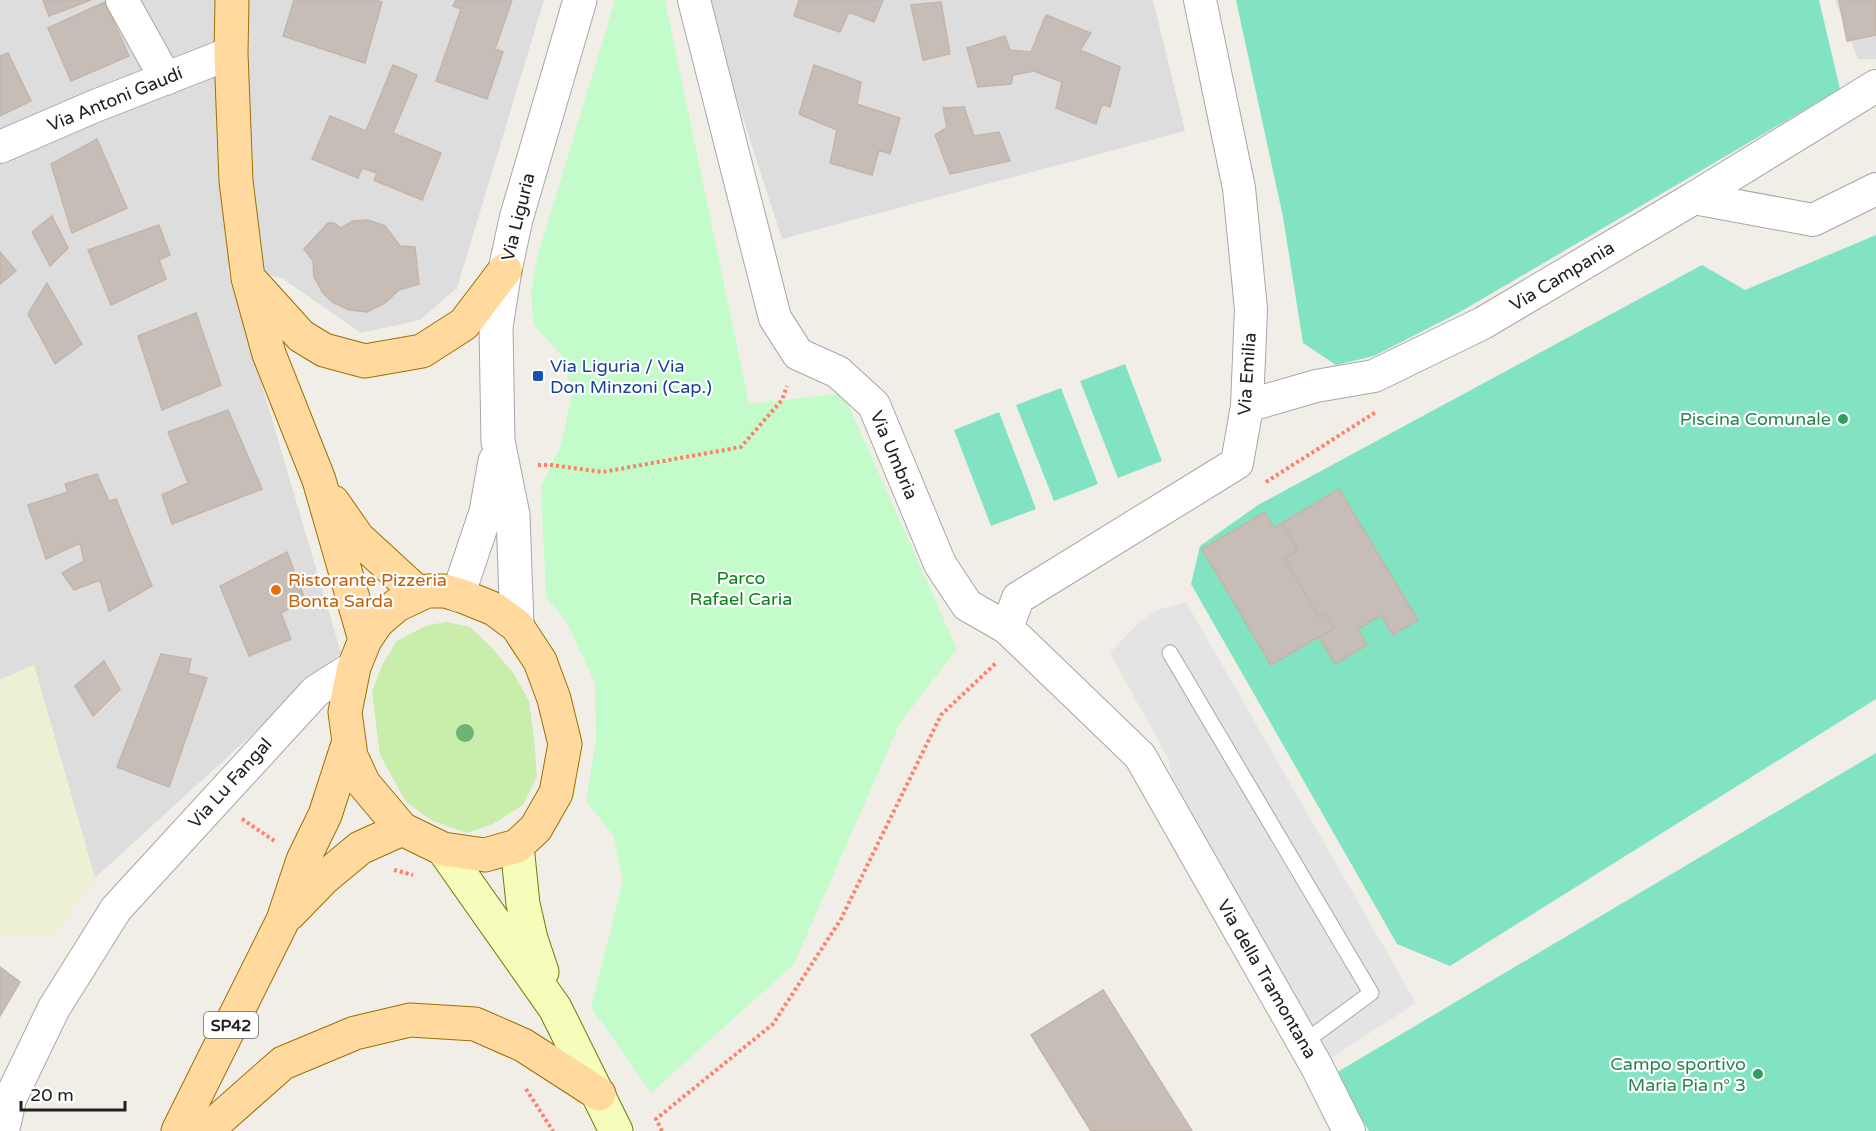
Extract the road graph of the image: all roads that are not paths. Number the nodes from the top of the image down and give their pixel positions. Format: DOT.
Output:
graph roads {
  1 [pos="122,0"];
  2 [pos="232,0"];
  3 [pos="580,0"];
  4 [pos="694,0"];
  5 [pos="1200,0"];
  6 [pos="231,53"];
  7 [pos="166,79"];
  8 [pos="1876,86"];
  9 [pos="0,147"];
  10 [pos="1876,189"];
  11 [pos="1694,198"];
  12 [pos="505,270"];
  13 [pos="248,278"];
  14 [pos="1247,406"];
  15 [pos="498,441"];
  16 [pos="319,480"];
  17 [pos="419,594"];
  18 [pos="458,595"];
  19 [pos="517,626"];
  20 [pos="1005,643"];
  21 [pos="1170,653"];
  22 [pos="359,654"];
  23 [pos="349,741"];
  24 [pos="1181,828"];
  25 [pos="402,829"];
  26 [pos="517,846"];
  27 [pos="443,849"];
  28 [pos="283,920"];
  29 [pos="555,1008"];
  30 [pos="1303,1043"];
  31 [pos="599,1094"];
  32 [pos="3,1131"];
  33 [pos="178,1131"];
  34 [pos="206,1131"];
  35 [pos="616,1131"];
  36 [pos="1349,1131"];
  1 -- 7 [label="street"];
  2 -- 6 [label="main road"];
  3 -- 12 [label="street, Via Liguria"];
  4 -- 20 [label="street, Via Umbria"];
  5 -- 14 [label="street, Via Emilia"];
  6 -- 7 [label="street, Via Antoni Gaudí"];
  6 -- 13 [label="main road"];
  7 -- 9 [label="street, Via Antoni Gaudí"];
  8 -- 11 [label="street, Via Campania"];
  10 -- 11 [label="street"];
  11 -- 14 [label="street, Via Campania"];
  12 -- 13 [label="main road"];
  12 -- 15 [label="street, Via Liguria"];
  13 -- 16 [label="main road"];
  14 -- 20 [label="street, Via Emilia"];
  15 -- 18 [label="street, Via Liguria"];
  15 -- 19 [label="street, Via Liguria"];
  16 -- 17 [label="main road"];
  16 -- 22 [label="main road"];
  17 -- 18 [label="main road"];
  17 -- 22 [label="main road"];
  18 -- 19 [label="main road"];
  19 -- 26 [label="main road"];
  20 -- 24 [label="street, Via Umbria"];
  21 -- 30 [label="lane"];
  22 -- 23 [label="main road"];
  22 -- 32 [label="street, Via Lu Fangal"];
  23 -- 25 [label="main road"];
  23 -- 28 [label="main road, SP42"];
  24 -- 30 [label="street, Via della Tramontana"];
  25 -- 27 [label="main road"];
  25 -- 28 [label="main road, SP42"];
  26 -- 27 [label="main road"];
  26 -- 29 [label="main road"];
  27 -- 29 [label="main road"];
  28 -- 33 [label="main road, SP42"];
  29 -- 31 [label="main road"];
  30 -- 36 [label="street, Via della Tramontana"];
  31 -- 34 [label="main road"];
  31 -- 35 [label="main road"];
}
